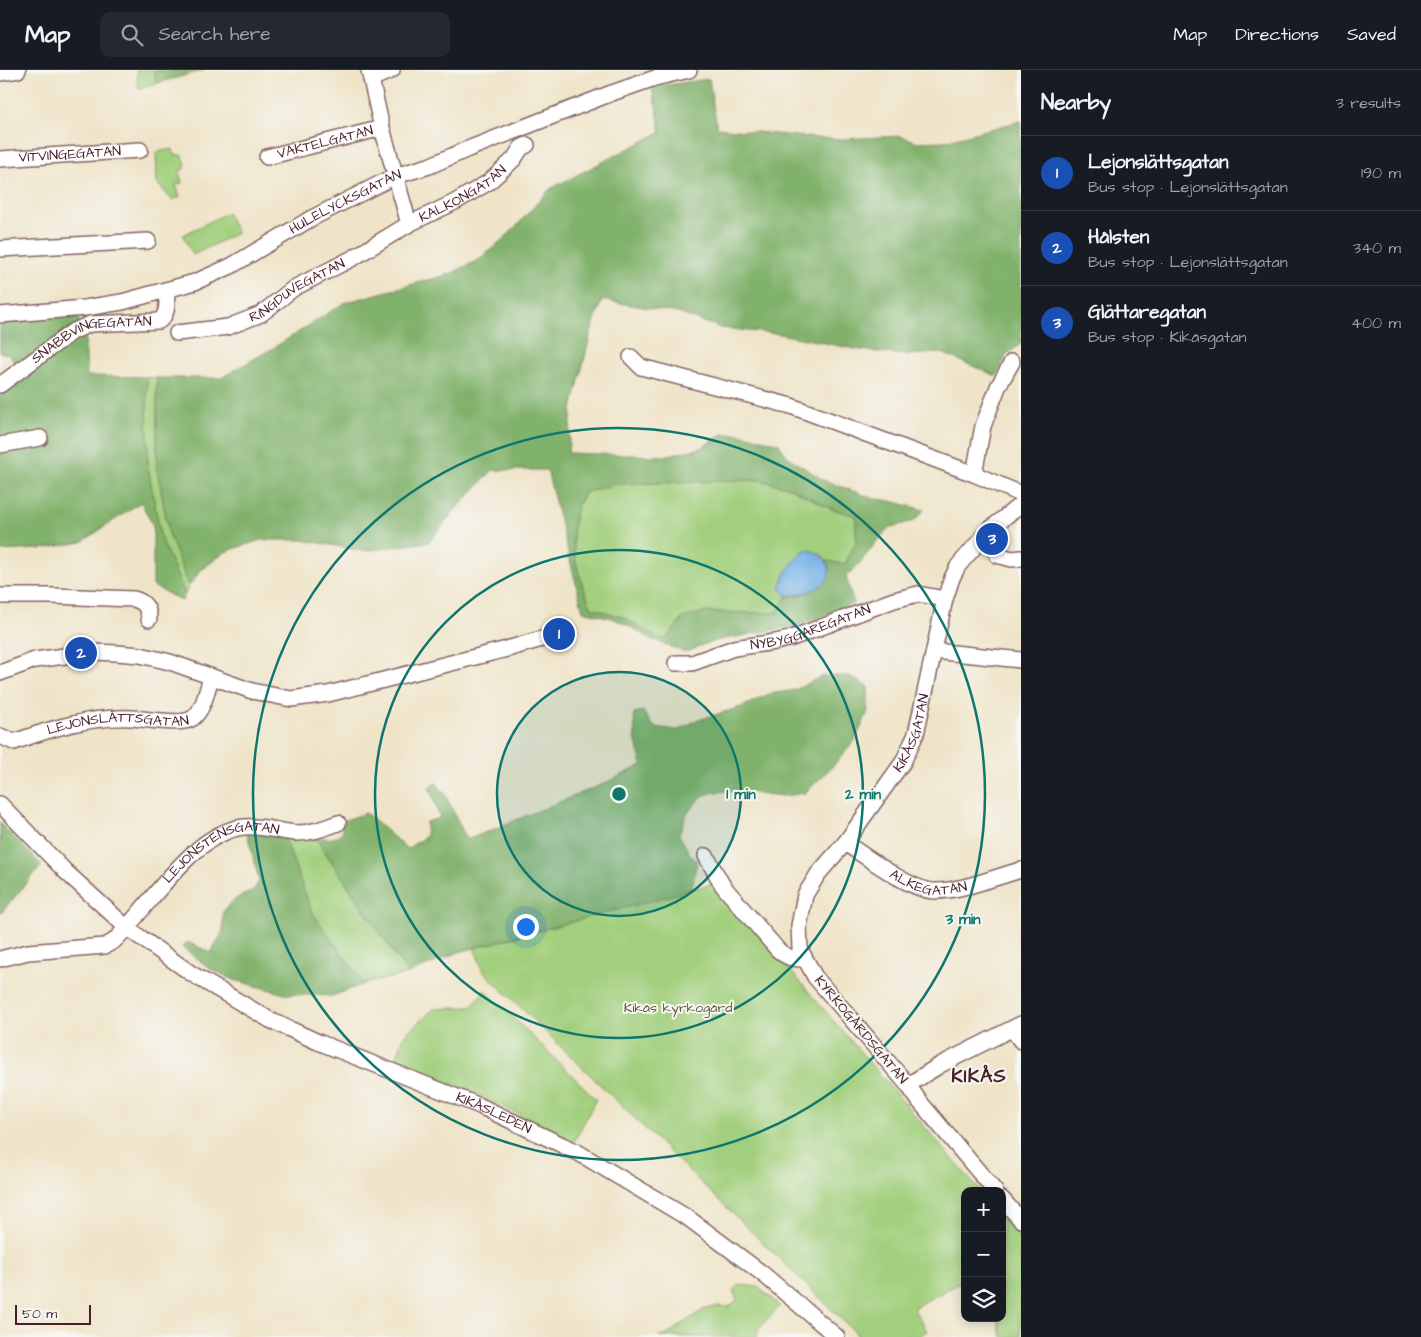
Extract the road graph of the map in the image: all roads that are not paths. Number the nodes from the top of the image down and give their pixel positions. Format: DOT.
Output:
graph roads {
  1 [pos="18,70"];
  2 [pos="392,70"];
  3 [pos="689,70"];
  4 [pos="0,73"];
  5 [pos="370,75"];
  6 [pos="382,128"];
  7 [pos="527,145"];
  8 [pos="140,150"];
  9 [pos="267,157"];
  10 [pos="0,159"];
  11 [pos="395,176"];
  12 [pos="409,224"];
  13 [pos="148,241"];
  14 [pos="0,249"];
  15 [pos="166,290"];
  16 [pos="0,315"];
  17 [pos="177,333"];
  18 [pos="631,357"];
  19 [pos="1012,362"];
  20 [pos="0,385"];
  21 [pos="40,438"];
  22 [pos="0,445"];
  23 [pos="974,474"];
  24 [pos="1021,494"];
  25 [pos="1021,504"];
  26 [pos="997,555"];
  27 [pos="1021,558"];
  28 [pos="0,596"];
  29 [pos="945,599"];
  30 [pos="149,619"];
  31 [pos="545,638"];
  32 [pos="934,651"];
  33 [pos="1021,660"];
  34 [pos="676,663"];
  35 [pos="0,673"];
  36 [pos="212,677"];
  37 [pos="0,736"];
  38 [pos="0,804"];
  39 [pos="338,823"];
  40 [pos="844,843"];
  41 [pos="706,856"];
  42 [pos="1021,870"];
  43 [pos="127,928"];
  44 [pos="0,959"];
  45 [pos="805,959"];
  46 [pos="1018,1031"];
  47 [pos="908,1085"];
  48 [pos="992,1187"];
  49 [pos="1006,1203"];
  50 [pos="1021,1220"];
  51 [pos="837,1337"];
  1 -- 4 [label="street"];
  2 -- 5 [label="street"];
  3 -- 11 [label="street, HULELYCKSGATAN"];
  5 -- 6 [label="street, VAKTELGATAN"];
  6 -- 9 [label="street, VAKTELGATAN"];
  6 -- 11 [label="street, VAKTELGATAN"];
  7 -- 12 [label="street, KALKONGATAN"];
  8 -- 10 [label="street, VITVINGEGATAN"];
  11 -- 12 [label="street, KALKONGATAN"];
  11 -- 15 [label="street, HULELYCKSGATAN"];
  12 -- 17 [label="street, RINGDUVEGATAN"];
  13 -- 14 [label="street"];
  15 -- 16 [label="street, HULELYCKSGATAN"];
  15 -- 20 [label="street, SNABBVINGEGATAN"];
  18 -- 23 [label="street"];
  19 -- 23 [label="street"];
  21 -- 22 [label="street"];
  23 -- 24 [label="street"];
  25 -- 29 [label="street, KIKÅSGATAN"];
  26 -- 27 [label="street"];
  28 -- 30 [label="street"];
  29 -- 32 [label="street, KIKÅSGATAN"];
  29 -- 34 [label="street, NYBYGGAREGATAN"];
  31 -- 36 [label="street"];
  32 -- 33 [label="street"];
  32 -- 40 [label="street, KIKÅSGATAN"];
  35 -- 36 [label="street"];
  36 -- 37 [label="street, LEJONSLÄTTSGATAN"];
  38 -- 43 [label="street"];
  39 -- 43 [label="street, LEJONSTENSGATAN"];
  40 -- 42 [label="street, ALKEGATAN"];
  40 -- 45 [label="street, KIKÅSGATAN"];
  41 -- 45 [label="street"];
  43 -- 44 [label="street, LEJONSTENSGATAN"];
  43 -- 51 [label="street, KIKÅSLEDEN"];
  45 -- 47 [label="street, KYRKOGÅRDSGATAN"];
  46 -- 47 [label="street"];
  47 -- 48 [label="street, KYRKOGÅRDSGATAN"];
  49 -- 50 [label="street"];
}
